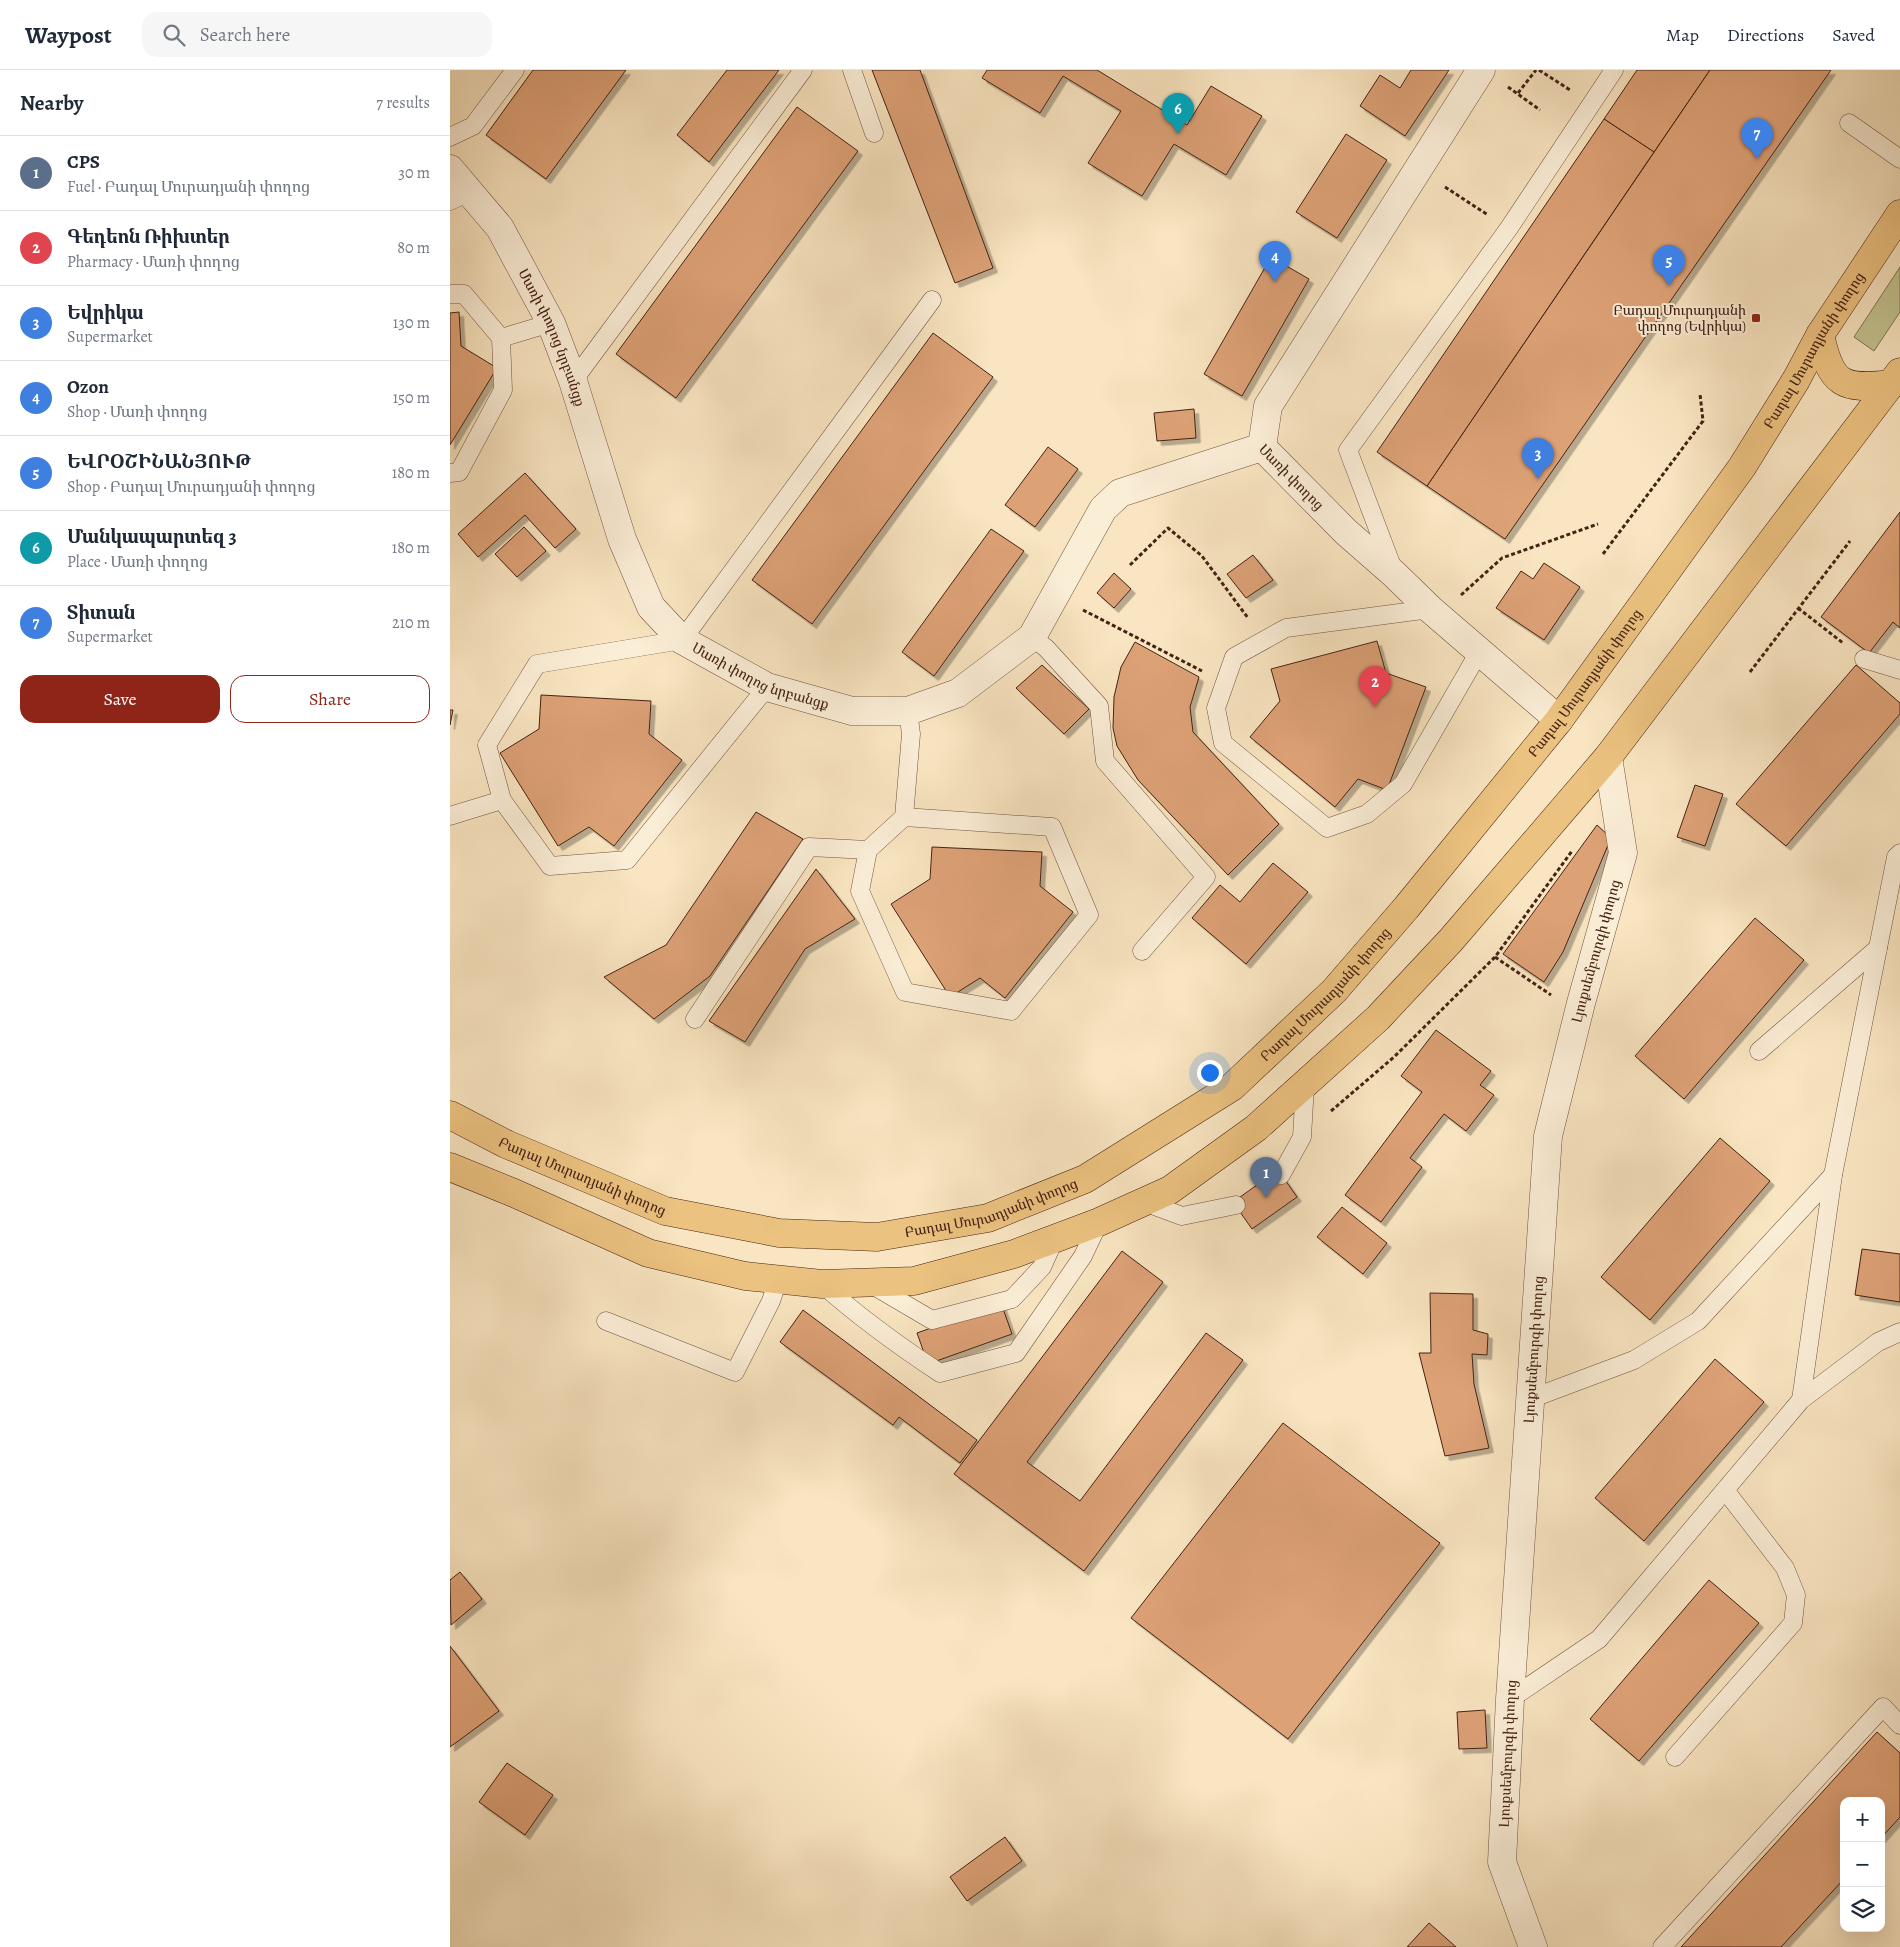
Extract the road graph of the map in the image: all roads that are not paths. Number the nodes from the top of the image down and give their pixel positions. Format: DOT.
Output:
graph roads {
  1 [pos="515,70"];
  2 [pos="802,70"];
  3 [pos="852,70"];
  4 [pos="1614,70"];
  5 [pos="1492,77"];
  6 [pos="1848,124"];
  7 [pos="874,133"];
  8 [pos="450,137"];
  9 [pos="1900,159"];
  10 [pos="450,169"];
  11 [pos="460,197"];
  12 [pos="1900,214"];
  13 [pos="450,294"];
  14 [pos="932,300"];
  15 [pos="551,323"];
  16 [pos="1820,335"];
  17 [pos="501,338"];
  18 [pos="1896,378"];
  19 [pos="573,381"];
  20 [pos="1262,447"];
  21 [pos="450,473"];
  22 [pos="1394,574"];
  23 [pos="1434,613"];
  24 [pos="1032,637"];
  25 [pos="682,640"];
  26 [pos="1479,652"];
  27 [pos="1864,659"];
  28 [pos="1900,670"];
  29 [pos="767,687"];
  30 [pos="908,711"];
  31 [pos="1559,720"];
  32 [pos="1608,757"];
  33 [pos="502,800"];
  34 [pos="450,816"];
  35 [pos="904,817"];
  36 [pos="868,850"];
  37 [pos="1900,853"];
  38 [pos="1878,948"];
  39 [pos="1142,951"];
  40 [pos="694,1019"];
  41 [pos="1759,1052"];
  42 [pos="1305,1084"];
  43 [pos="450,1115"];
  44 [pos="450,1167"];
  45 [pos="1281,1174"];
  46 [pos="1833,1175"];
  47 [pos="1144,1202"];
  48 [pos="1236,1206"];
  49 [pos="1099,1222"];
  50 [pos="1055,1238"];
  51 [pos="778,1280"];
  52 [pos="869,1283"];
  53 [pos="822,1284"];
  54 [pos="606,1321"];
  55 [pos="1900,1332"];
  56 [pos="1530,1399"];
  57 [pos="1800,1400"];
  58 [pos="1724,1490"];
  59 [pos="1510,1699"];
  60 [pos="1900,1725"];
  61 [pos="1675,1757"];
  62 [pos="1533,1947"];
  63 [pos="1662,1947"];
  1 -- 8 [label="lane"];
  2 -- 19 [label="lane"];
  3 -- 7 [label="lane"];
  4 -- 22 [label="lane"];
  5 -- 20 [label="street, Մառի փողոց"];
  6 -- 9 [label="lane"];
  10 -- 11 [label="street, Մառի փողոց նրբանցք"];
  11 -- 15 [label="street, Մառի փողոց նրբանցք"];
  12 -- 16 [label="main road, Բադալ Մուրադյանի փողոց"];
  13 -- 17 [label="lane"];
  14 -- 25 [label="lane"];
  15 -- 17 [label="lane"];
  15 -- 19 [label="street, Մառի փողոց նրբանցք"];
  16 -- 18 [label="main road"];
  16 -- 31 [label="main road, Բադալ Մուրադյանի փողոց"];
  17 -- 21 [label="lane"];
  18 -- 32 [label="main road"];
  19 -- 25 [label="street, Մառի փողոց նրբանցք"];
  20 -- 22 [label="street, Մառի փողոց"];
  20 -- 24 [label="street, Մառի փողոց նրբանցք"];
  22 -- 23 [label="street, Մառի փողոց"];
  23 -- 26 [label="street, Մառի փողոց"];
  23 -- 26 [label="lane"];
  24 -- 30 [label="street, Մառի փողոց նրբանցք"];
  24 -- 39 [label="lane"];
  25 -- 29 [label="street, Մառի փողոց նրբանցք"];
  25 -- 33 [label="lane"];
  26 -- 31 [label="street, Մառի փողոց"];
  27 -- 28 [label="lane"];
  29 -- 30 [label="street, Մառի փողոց նրբանցք"];
  29 -- 33 [label="lane"];
  30 -- 35 [label="lane"];
  31 -- 43 [label="main road, Բադալ Մուրադյանի փողոց"];
  32 -- 42 [label="main road"];
  32 -- 56 [label="street, Լյուքսեմբուրգի փողոց"];
  33 -- 34 [label="lane"];
  35 -- 36 [label="lane"];
  35 -- 36 [label="lane"];
  36 -- 40 [label="lane"];
  37 -- 38 [label="lane"];
  38 -- 41 [label="lane"];
  38 -- 46 [label="lane"];
  42 -- 45 [label="lane"];
  42 -- 47 [label="main road"];
  44 -- 51 [label="main road"];
  46 -- 56 [label="lane"];
  46 -- 57 [label="lane"];
  47 -- 48 [label="lane"];
  47 -- 49 [label="main road"];
  49 -- 50 [label="main road"];
  49 -- 53 [label="lane"];
  50 -- 52 [label="main road"];
  50 -- 52 [label="lane"];
  51 -- 53 [label="main road"];
  51 -- 54 [label="lane"];
  52 -- 53 [label="main road"];
  55 -- 57 [label="lane"];
  56 -- 59 [label="street, Լյուքսեմբուրգի փողոց"];
  57 -- 58 [label="lane"];
  58 -- 59 [label="lane"];
  58 -- 61 [label="lane"];
  59 -- 62 [label="street, Լյուքսեմբուրգի փողոց"];
  60 -- 63 [label="lane"];
}
